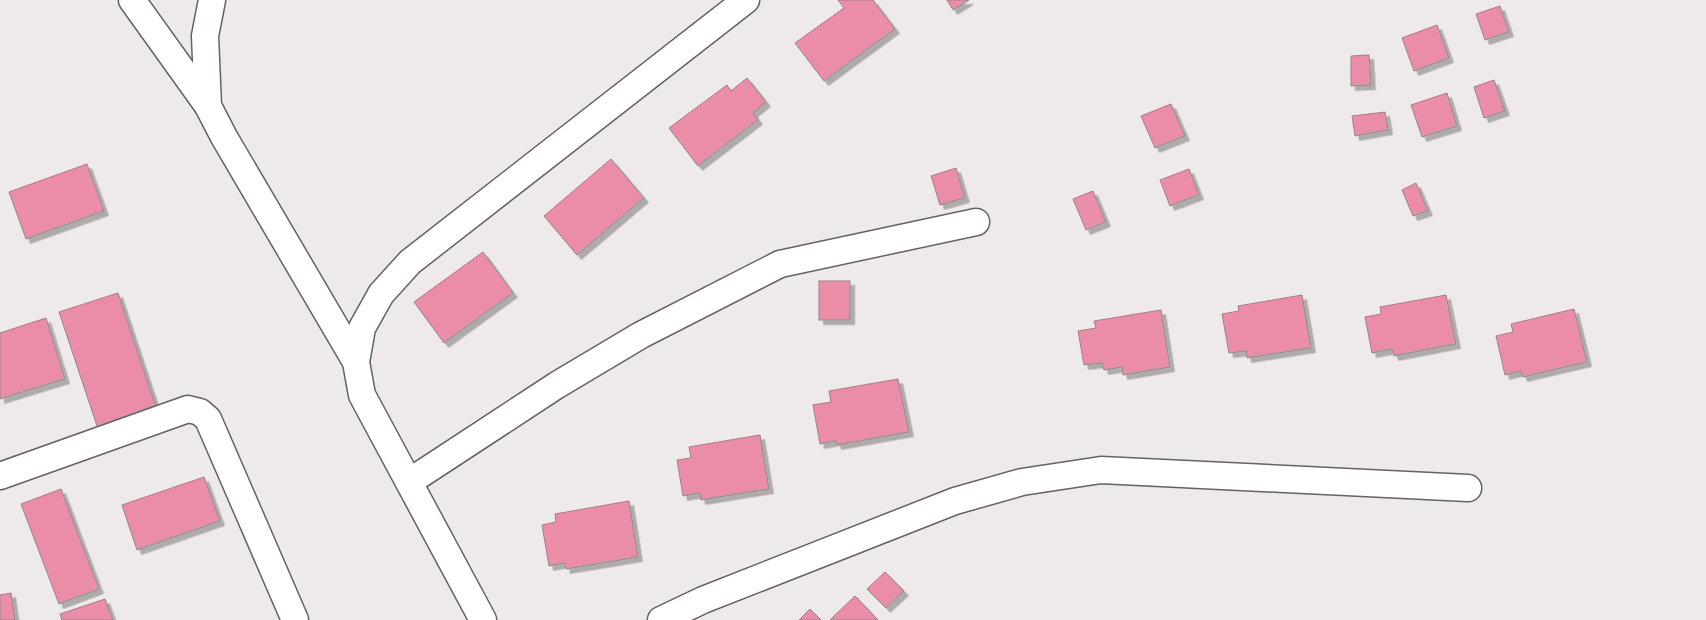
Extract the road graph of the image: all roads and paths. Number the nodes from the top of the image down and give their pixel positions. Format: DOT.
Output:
graph roads {
  1 [pos="132,0"];
  2 [pos="212,0"];
  3 [pos="746,0"];
  4 [pos="208,106"];
  5 [pos="976,222"];
  6 [pos="356,362"];
  7 [pos="0,476"];
  8 [pos="409,482"];
  9 [pos="1468,488"];
  10 [pos="295,620"];
  11 [pos="483,620"];
  12 [pos="661,620"];
  1 -- 4 [label="street"];
  2 -- 4 [label="street"];
  3 -- 6 [label="street"];
  4 -- 6 [label="street"];
  5 -- 8 [label="street"];
  6 -- 8 [label="street"];
  7 -- 10 [label="street"];
  8 -- 11 [label="street"];
  9 -- 12 [label="street"];
}
